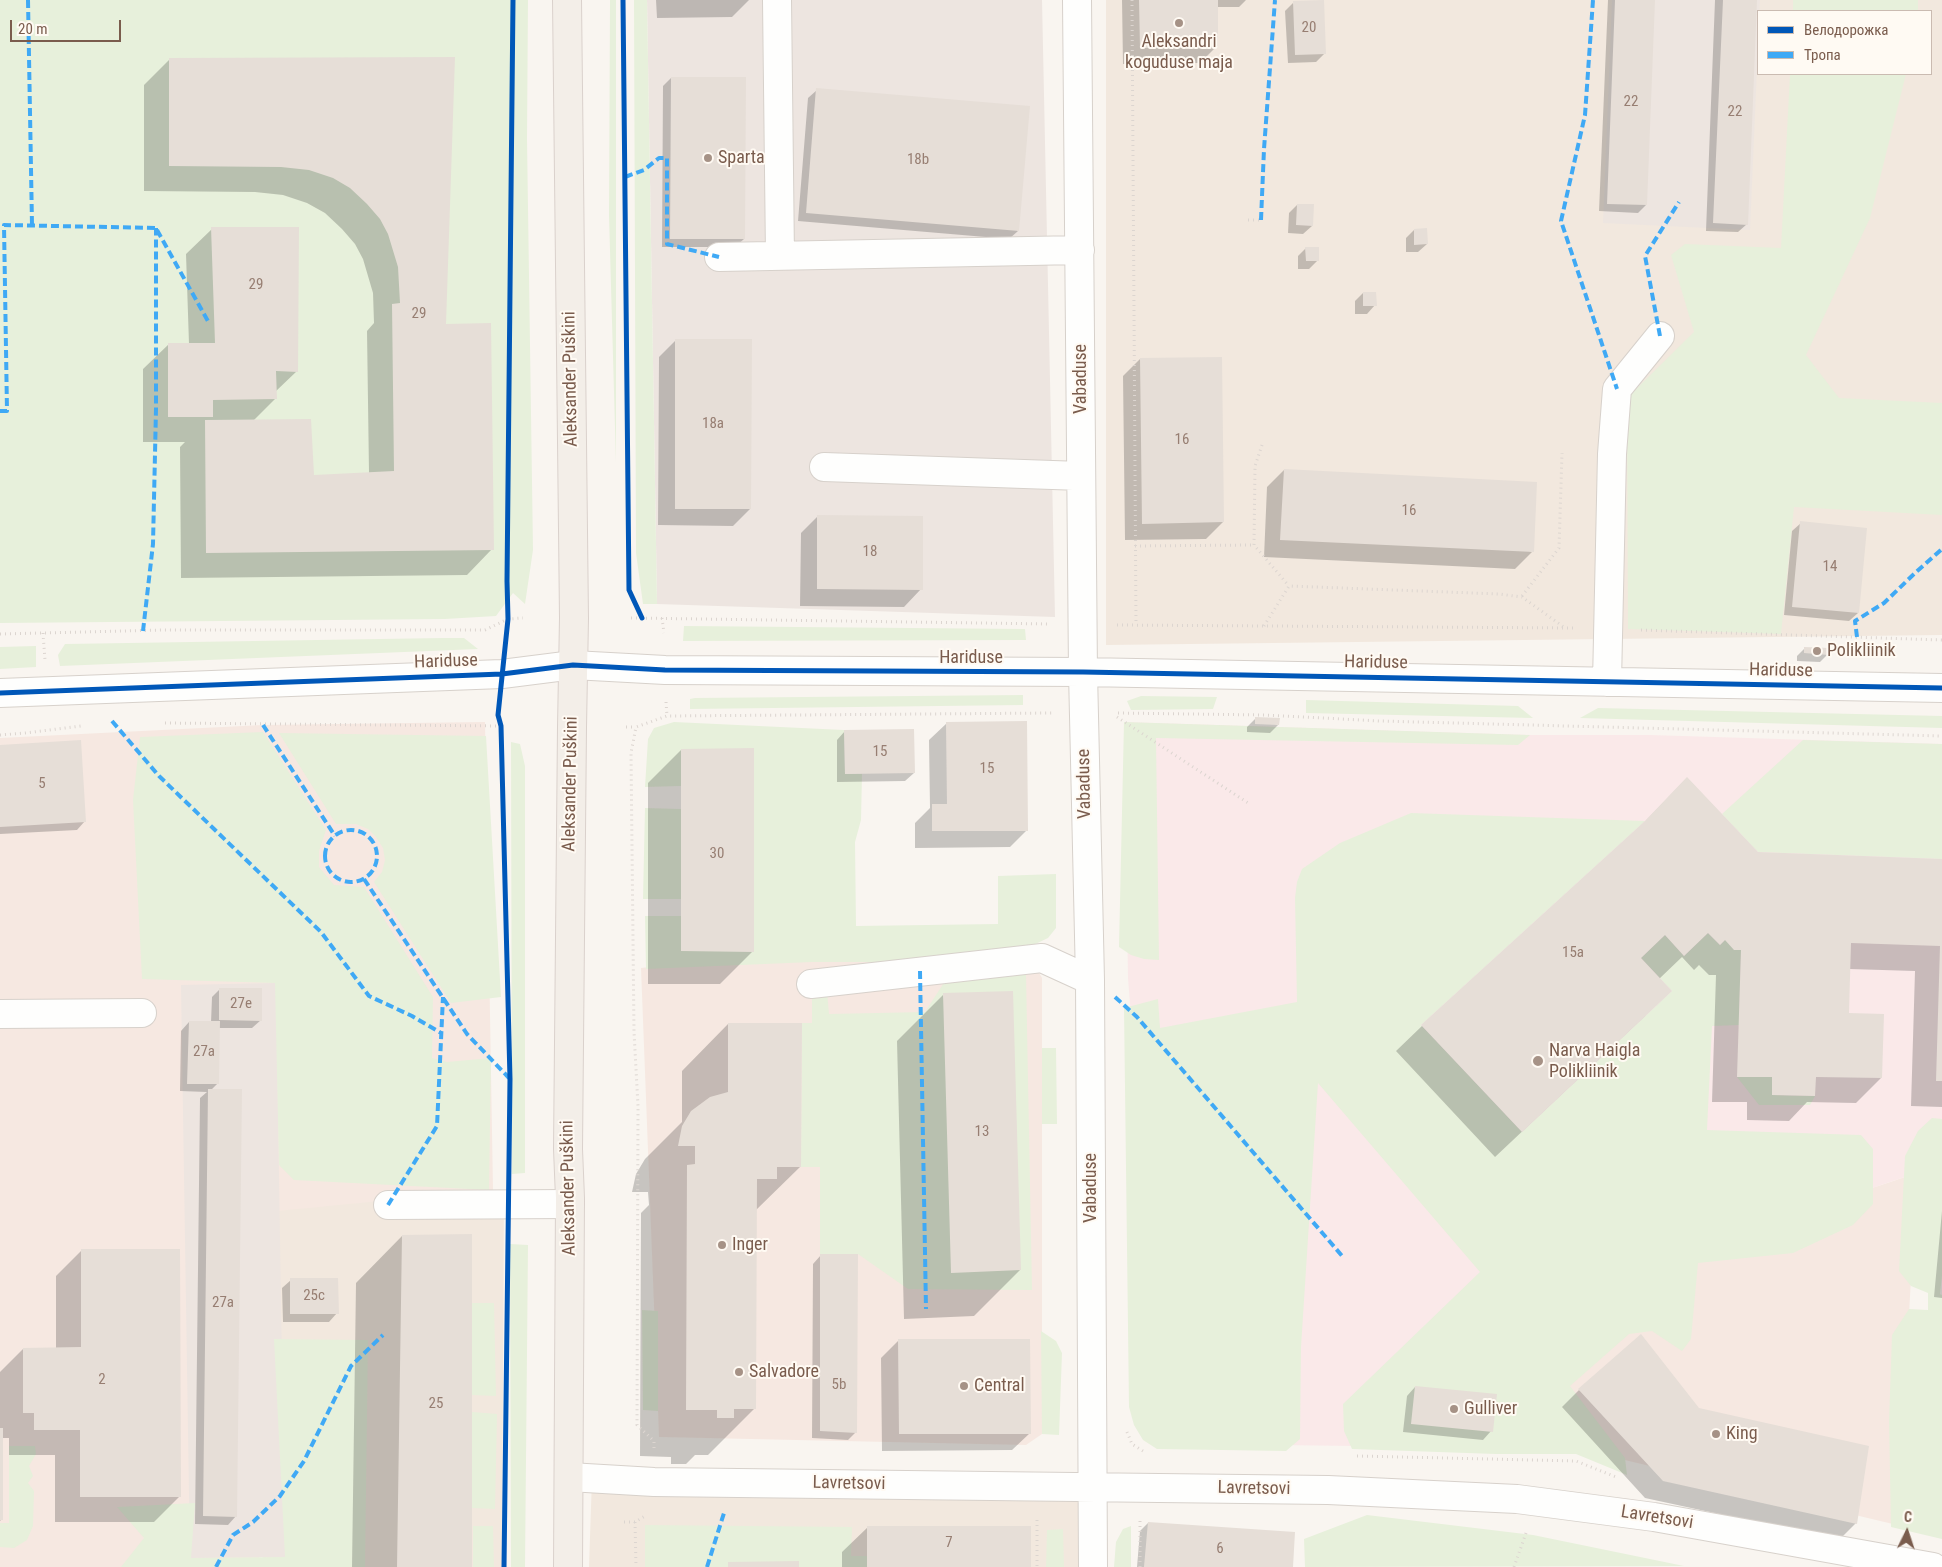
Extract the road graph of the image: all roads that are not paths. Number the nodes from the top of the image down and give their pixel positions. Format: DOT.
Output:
graph roads {
  1 [pos="567,0"];
  2 [pos="777,0"];
  3 [pos="1077,0"];
  4 [pos="1080,250"];
  5 [pos="780,256"];
  6 [pos="719,257"];
  7 [pos="1660,336"];
  8 [pos="824,467"];
  9 [pos="1081,476"];
  10 [pos="573,665"];
  11 [pos="1083,672"];
  12 [pos="1607,682"];
  13 [pos="1942,688"];
  14 [pos="0,693"];
  15 [pos="1090,980"];
  16 [pos="811,984"];
  17 [pos="142,1013"];
  18 [pos="0,1014"];
  19 [pos="570,1204"];
  20 [pos="388,1205"];
  21 [pos="569,1477"];
  22 [pos="1093,1487"];
  23 [pos="568,1567"];
  24 [pos="1093,1567"];
  25 [pos="1933,1567"];
  1 -- 10 [label="main road, Aleksander Puškini"];
  2 -- 5 [label="street"];
  3 -- 4 [label="street, Vabaduse"];
  4 -- 5 [label="street"];
  4 -- 9 [label="street, Vabaduse"];
  5 -- 6 [label="street"];
  7 -- 12 [label="street"];
  8 -- 9 [label="street"];
  9 -- 11 [label="street, Vabaduse"];
  10 -- 11 [label="street, Hariduse"];
  10 -- 14 [label="street, Hariduse"];
  10 -- 19 [label="main road, Aleksander Puškini"];
  11 -- 12 [label="street, Hariduse"];
  11 -- 15 [label="street, Vabaduse"];
  12 -- 13 [label="street, Hariduse"];
  15 -- 16 [label="street"];
  15 -- 22 [label="street, Vabaduse"];
  17 -- 18 [label="street"];
  19 -- 20 [label="street"];
  19 -- 21 [label="main road, Aleksander Puškini"];
  21 -- 22 [label="street, Lavretsovi"];
  21 -- 23 [label="main road, Aleksander Puškini"];
  22 -- 24 [label="street, Vabaduse"];
  22 -- 25 [label="street, Lavretsovi"];
}
